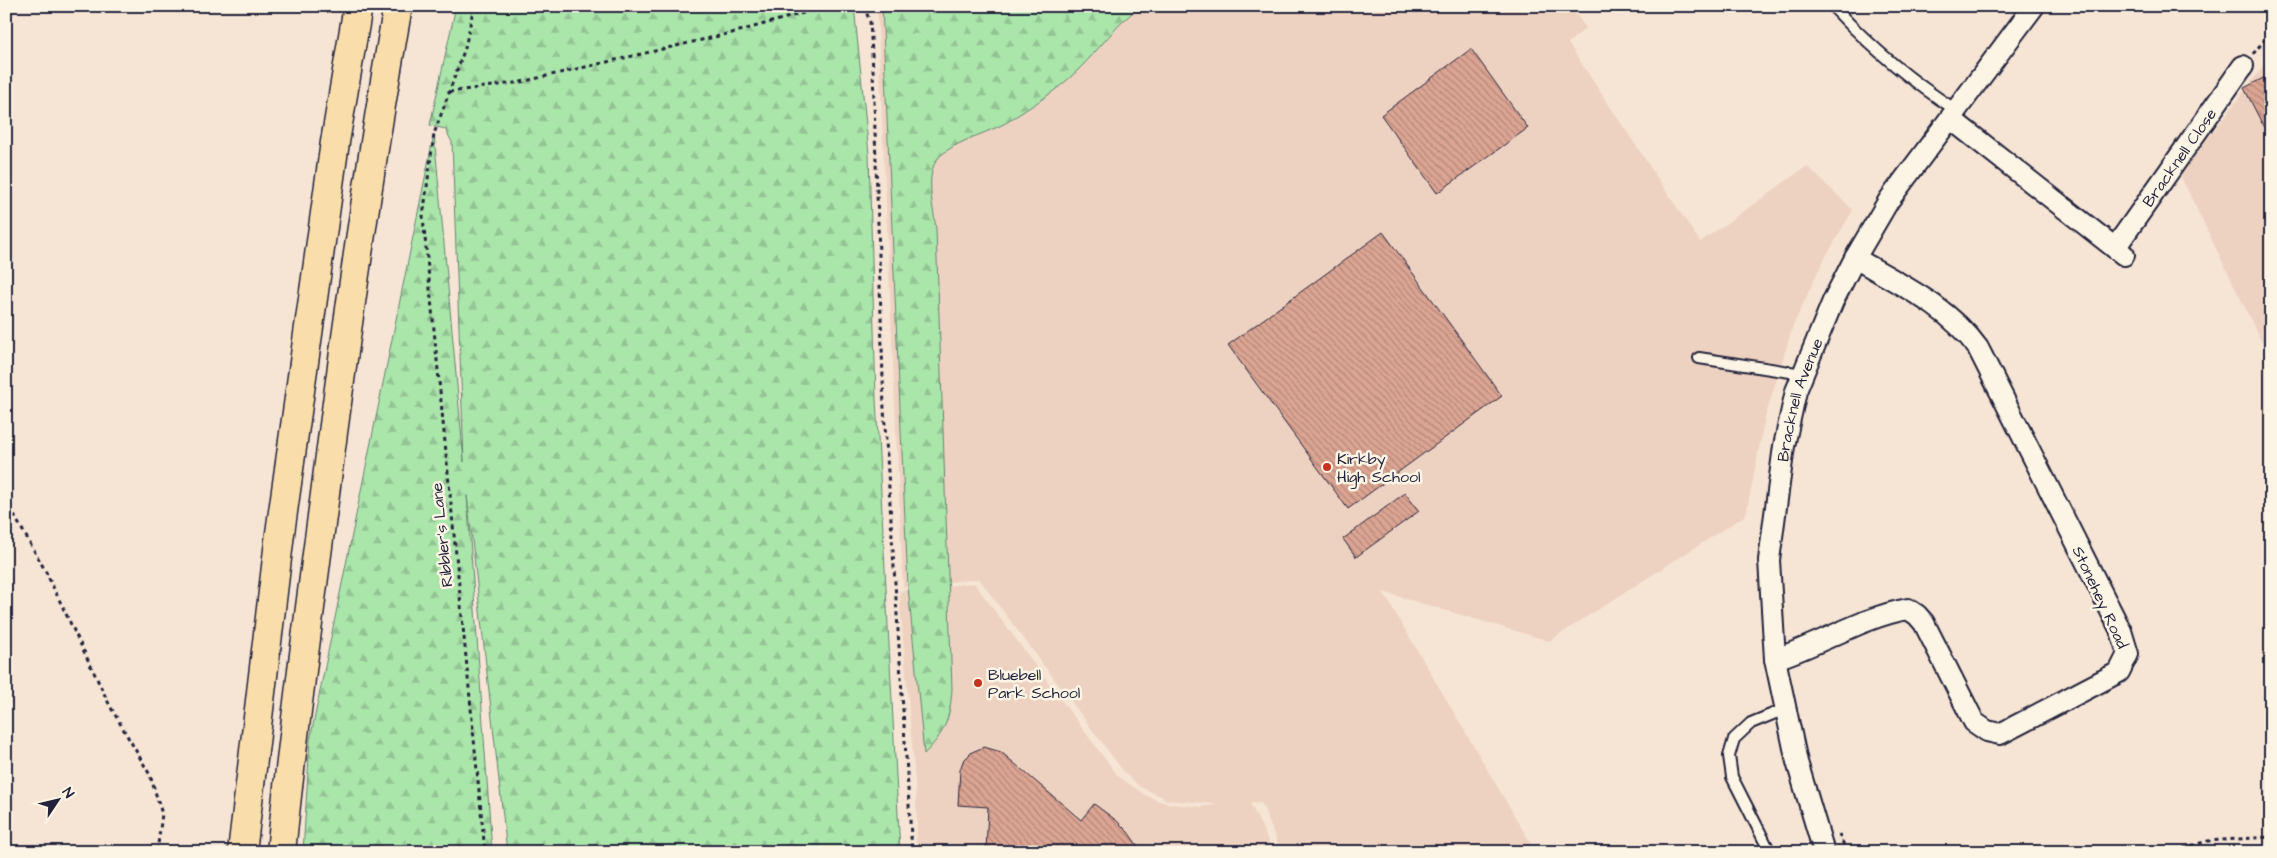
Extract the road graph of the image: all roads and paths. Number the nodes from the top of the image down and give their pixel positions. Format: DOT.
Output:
graph roads {
  1 [pos="340,6"];
  2 [pos="358,6"];
  3 [pos="398,6"];
  4 [pos="416,6"];
  5 [pos="474,6"];
  6 [pos="820,6"];
  7 [pos="864,6"];
  8 [pos="2034,6"];
  9 [pos="1836,10"];
  10 [pos="2271,32"];
  11 [pos="2243,66"];
  12 [pos="449,92"];
  13 [pos="1953,115"];
  14 [pos="376,133"];
  15 [pos="335,142"];
  16 [pos="1855,258"];
  17 [pos="1699,358"];
  18 [pos="1803,374"];
  19 [pos="6,501"];
  20 [pos="1775,659"];
  21 [pos="1785,709"];
  22 [pos="2271,837"];
  23 [pos="157,852"];
  24 [pos="242,852"];
  25 [pos="281,852"];
  26 [pos="485,852"];
  27 [pos="912,852"];
  28 [pos="1770,852"];
  29 [pos="1824,852"];
  30 [pos="2168,852"];
  1 -- 15 [label="highway"];
  2 -- 15 [label="highway"];
  3 -- 14 [label="highway"];
  4 -- 14 [label="highway"];
  5 -- 12 [label="path, Ribbler's Lane"];
  6 -- 12 [label="path"];
  7 -- 27 [label="path"];
  8 -- 13 [label="street, Bracknell Avenue"];
  9 -- 13 [label="lane"];
  10 -- 11 [label="path"];
  11 -- 13 [label="street, Bracknell Close"];
  12 -- 26 [label="path, Ribbler's Lane"];
  13 -- 16 [label="street, Bracknell Avenue"];
  14 -- 25 [label="highway"];
  15 -- 24 [label="highway"];
  16 -- 18 [label="street, Bracknell Avenue"];
  16 -- 20 [label="street, Stonehey Road"];
  17 -- 18 [label="lane"];
  18 -- 20 [label="street, Bracknell Avenue"];
  19 -- 23 [label="path"];
  20 -- 21 [label="street, Bracknell Avenue"];
  21 -- 28 [label="lane"];
  21 -- 29 [label="street, Bracknell Avenue"];
  22 -- 30 [label="path"];
}
